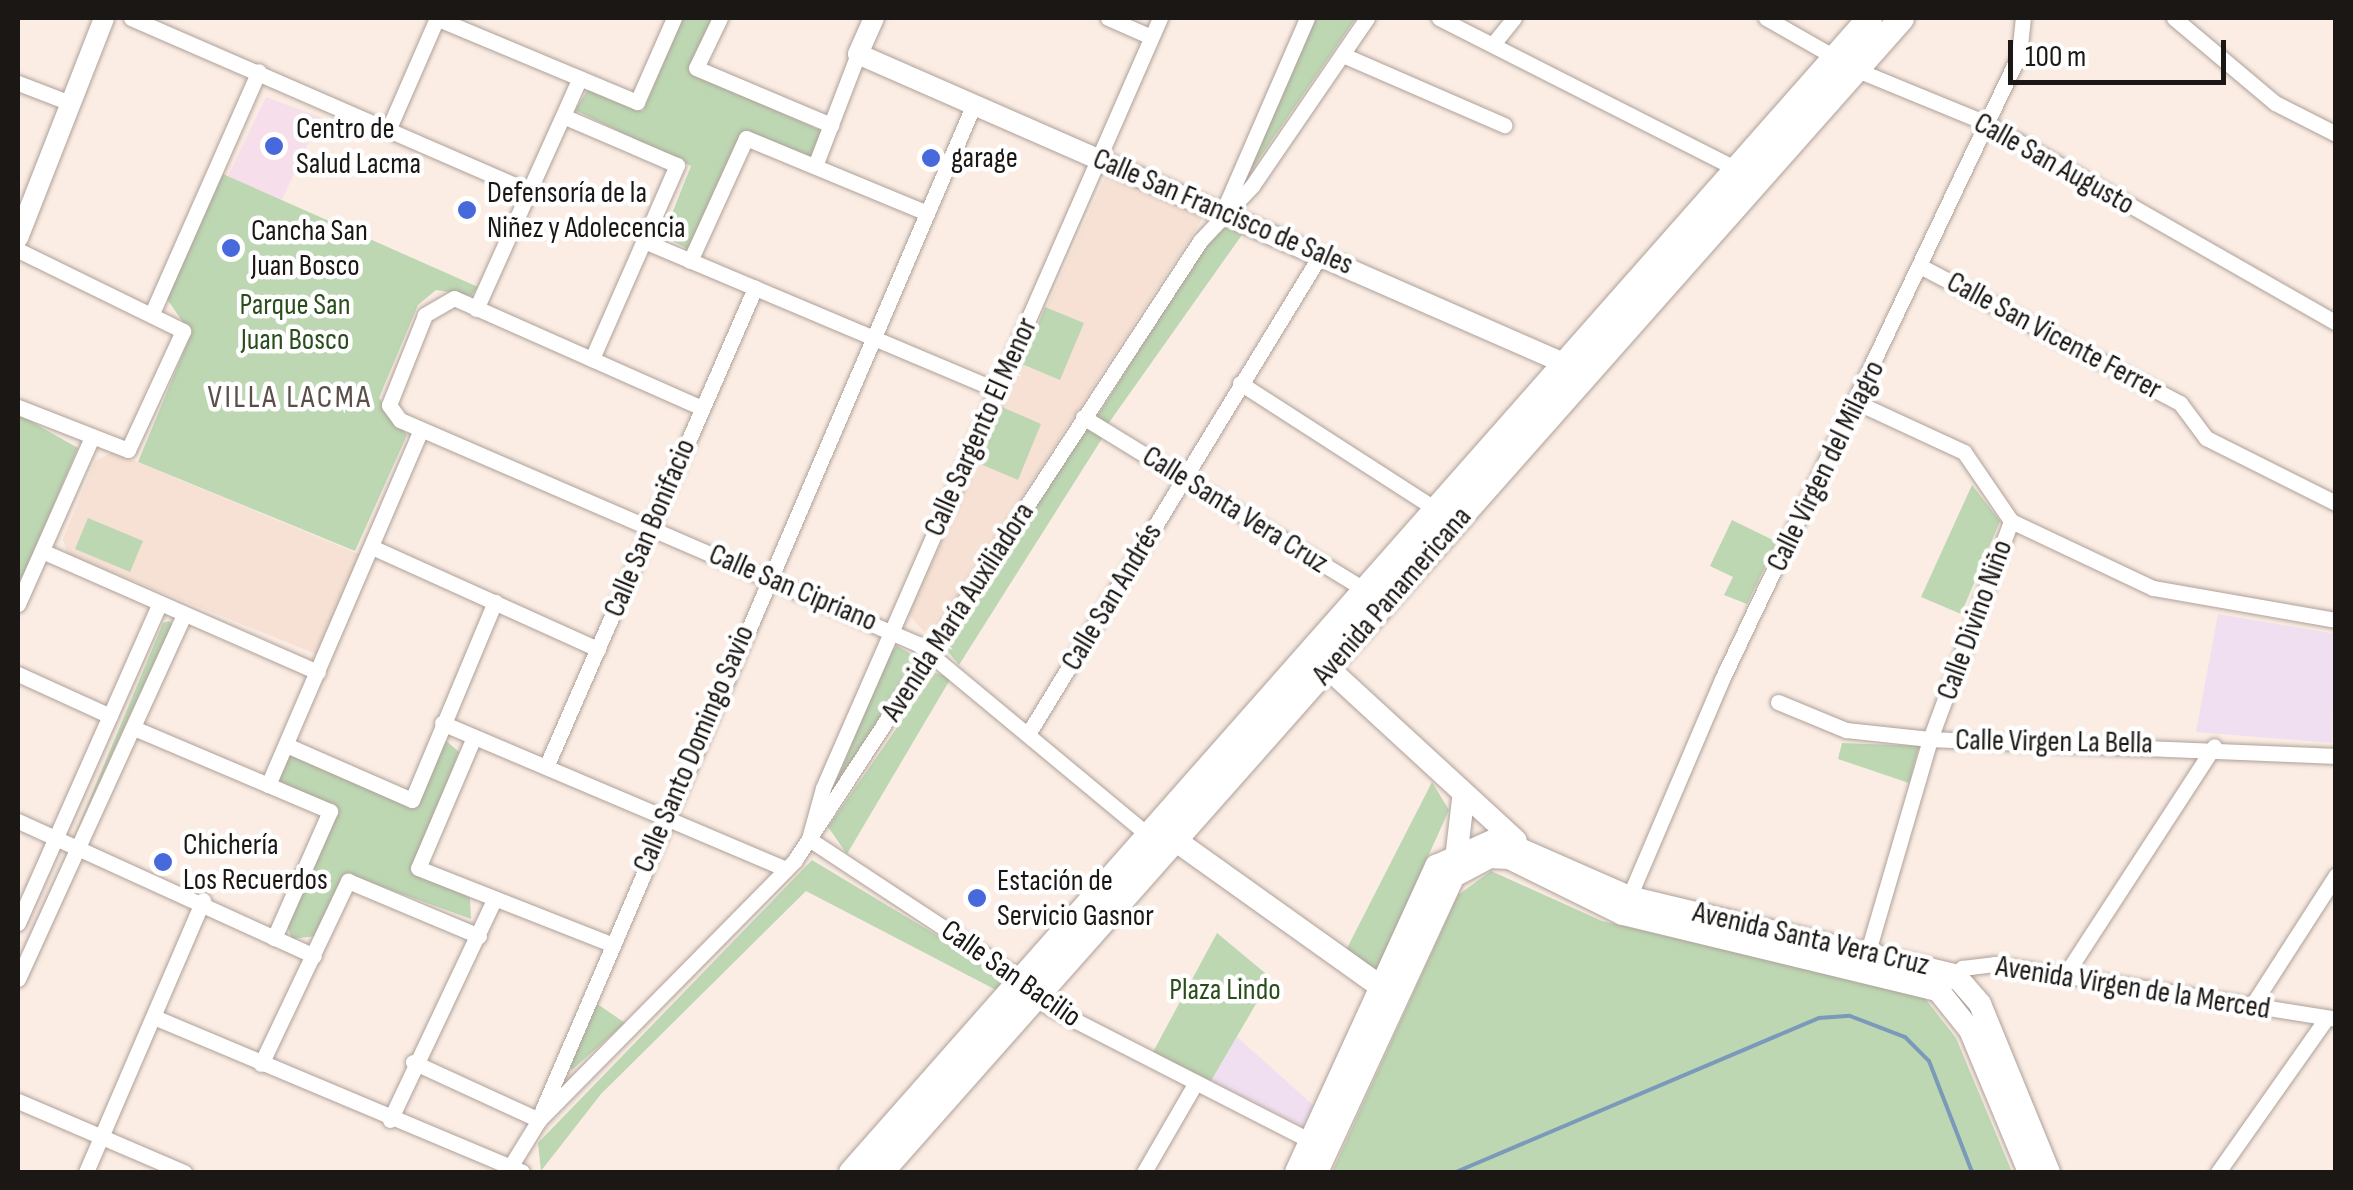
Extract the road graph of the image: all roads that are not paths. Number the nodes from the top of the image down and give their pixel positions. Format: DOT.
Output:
graph roads {
  1 [pos="104,18"];
  2 [pos="130,18"];
  3 [pos="437,18"];
  4 [pos="674,18"];
  5 [pos="720,18"];
  6 [pos="874,18"];
  7 [pos="1108,18"];
  8 [pos="1160,18"];
  9 [pos="1306,18"];
  10 [pos="1367,18"];
  11 [pos="1439,18"];
  12 [pos="1514,18"];
  13 [pos="1766,18"];
  14 [pos="1869,18"];
  15 [pos="1900,18"];
  16 [pos="2023,18"];
  17 [pos="2174,18"];
  18 [pos="1151,37"];
  19 [pos="1493,44"];
  20 [pos="858,54"];
  21 [pos="1344,55"];
  22 [pos="1848,61"];
  23 [pos="258,71"];
  24 [pos="580,78"];
  25 [pos="18,83"];
  26 [pos="70,103"];
  27 [pos="974,104"];
  28 [pos="563,116"];
  29 [pos="1986,122"];
  30 [pos="831,125"];
  31 [pos="1504,125"];
  32 [pos="390,128"];
  33 [pos="2336,134"];
  34 [pos="1098,158"];
  35 [pos="816,166"];
  36 [pos="1736,170"];
  37 [pos="529,191"];
  38 [pos="927,212"];
  39 [pos="1222,213"];
  40 [pos="18,238"];
  41 [pos="644,241"];
  42 [pos="18,250"];
  43 [pos="1321,254"];
  44 [pos="690,261"];
  45 [pos="1920,266"];
  46 [pos="755,288"];
  47 [pos="476,309"];
  48 [pos="153,311"];
  49 [pos="2336,323"];
  50 [pos="874,335"];
  51 [pos="592,359"];
  52 [pos="1576,369"];
  53 [pos="1240,383"];
  54 [pos="997,390"];
  55 [pos="1858,403"];
  56 [pos="18,407"];
  57 [pos="702,408"];
  58 [pos="1083,418"];
  59 [pos="421,430"];
  60 [pos="92,439"];
  61 [pos="1184,478"];
  62 [pos="2336,503"];
  63 [pos="1437,510"];
  64 [pos="2012,521"];
  65 [pos="650,528"];
  66 [pos="374,548"];
  67 [pos="44,552"];
  68 [pos="767,575"];
  69 [pos="1376,596"];
  70 [pos="495,602"];
  71 [pos="160,603"];
  72 [pos="18,604"];
  73 [pos="184,614"];
  74 [pos="2336,620"];
  75 [pos="893,630"];
  76 [pos="598,649"];
  77 [pos="932,654"];
  78 [pos="1328,668"];
  79 [pos="318,672"];
  80 [pos="18,674"];
  81 [pos="1778,702"];
  82 [pos="110,716"];
  83 [pos="442,722"];
  84 [pos="134,728"];
  85 [pos="1028,734"];
  86 [pos="474,737"];
  87 [pos="1930,739"];
  88 [pos="286,745"];
  89 [pos="2214,746"];
  90 [pos="2336,756"];
  91 [pos="546,767"];
  92 [pos="268,786"];
  93 [pos="1463,800"];
  94 [pos="666,817"];
  95 [pos="18,821"];
  96 [pos="1160,834"];
  97 [pos="55,836"];
  98 [pos="809,840"];
  99 [pos="1519,843"];
  100 [pos="75,845"];
  101 [pos="1461,848"];
  102 [pos="786,869"];
  103 [pos="2336,875"];
  104 [pos="1454,876"];
  105 [pos="203,900"];
  106 [pos="494,900"];
  107 [pos="1626,905"];
  108 [pos="18,923"];
  109 [pos="479,936"];
  110 [pos="274,938"];
  111 [pos="611,944"];
  112 [pos="1869,948"];
  113 [pos="314,956"];
  114 [pos="2065,976"];
  115 [pos="18,979"];
  116 [pos="1949,984"];
  117 [pos="1028,987"];
  118 [pos="1390,993"];
  119 [pos="2251,1007"];
  120 [pos="154,1017"];
  121 [pos="2330,1019"];
  122 [pos="412,1062"];
  123 [pos="261,1064"];
  124 [pos="1195,1084"];
  125 [pos="18,1101"];
  126 [pos="390,1120"];
  127 [pos="539,1120"];
  128 [pos="101,1136"];
  129 [pos="1319,1144"];
  130 [pos="513,1171"];
  131 [pos="86,1172"];
  132 [pos="184,1172"];
  133 [pos="850,1172"];
  134 [pos="880,1172"];
  135 [pos="1144,1172"];
  136 [pos="1296,1172"];
  137 [pos="1318,1172"];
  138 [pos="2029,1172"];
  139 [pos="2049,1172"];
  140 [pos="2218,1172"];
  1 -- 26 [label="street"];
  2 -- 23 [label="street"];
  3 -- 24 [label="street"];
  3 -- 32 [label="street"];
  4 -- 24 [label="street"];
  5 -- 30 [label="street"];
  6 -- 20 [label="street"];
  7 -- 18 [label="street"];
  8 -- 18 [label="street, Calle Sargento El Menor"];
  9 -- 39 [label="street"];
  10 -- 21 [label="street, Avenida María Auxiliadora"];
  11 -- 19 [label="street"];
  12 -- 19 [label="street"];
  13 -- 22 [label="street, Calle San Augusto"];
  14 -- 22 [label="main road, Avenida Panamericana"];
  15 -- 22 [label="main road, Avenida Panamericana"];
  16 -- 29 [label="street, Calle Virgen del Milagro"];
  17 -- 33 [label="street"];
  18 -- 34 [label="street, Calle Sargento El Menor"];
  19 -- 36 [label="street"];
  20 -- 27 [label="street, Calle San Francisco de Sales"];
  20 -- 30 [label="street"];
  21 -- 31 [label="street"];
  21 -- 39 [label="street, Avenida María Auxiliadora"];
  22 -- 29 [label="street, Calle San Augusto"];
  22 -- 36 [label="main road, Avenida Panamericana"];
  22 -- 52 [label="main road, Avenida Panamericana"];
  23 -- 32 [label="street"];
  23 -- 48 [label="street"];
  24 -- 28 [label="street"];
  25 -- 26 [label="street"];
  26 -- 40 [label="street"];
  27 -- 34 [label="street, Calle San Francisco de Sales"];
  27 -- 38 [label="street, Calle Santo Domingo Savio"];
  28 -- 37 [label="street"];
  28 -- 41 [label="street"];
  29 -- 45 [label="street, Calle Virgen del Milagro"];
  29 -- 49 [label="street, Calle San Augusto"];
  30 -- 35 [label="street"];
  32 -- 37 [label="street"];
  34 -- 39 [label="street, Calle San Francisco de Sales"];
  34 -- 54 [label="street, Calle Sargento El Menor"];
  35 -- 38 [label="street"];
  35 -- 44 [label="street"];
  36 -- 52 [label="main road, Avenida Panamericana"];
  37 -- 47 [label="street"];
  38 -- 50 [label="street, Calle Santo Domingo Savio"];
  39 -- 43 [label="street, Calle San Francisco de Sales"];
  39 -- 58 [label="street, Avenida María Auxiliadora"];
  41 -- 44 [label="street"];
  41 -- 51 [label="street"];
  42 -- 48 [label="street"];
  43 -- 52 [label="street, Calle San Francisco de Sales"];
  43 -- 53 [label="street, Calle San Andrés"];
  44 -- 46 [label="street"];
  45 -- 55 [label="street, Calle Virgen del Milagro"];
  45 -- 62 [label="street, Calle San Vicente Ferrer"];
  46 -- 50 [label="street"];
  46 -- 57 [label="street, Calle San Bonifacio"];
  47 -- 51 [label="street"];
  47 -- 59 [label="street, Calle San Cipriano"];
  48 -- 60 [label="street"];
  50 -- 54 [label="street"];
  50 -- 68 [label="street, Calle Santo Domingo Savio"];
  51 -- 57 [label="street"];
  52 -- 63 [label="main road, Avenida Panamericana"];
  52 -- 69 [label="main road, Avenida Panamericana"];
  53 -- 61 [label="street, Calle San Andrés"];
  53 -- 63 [label="street"];
  54 -- 75 [label="street, Calle Sargento El Menor"];
  55 -- 64 [label="street"];
  55 -- 107 [label="street, Calle Virgen del Milagro"];
  56 -- 60 [label="street"];
  57 -- 65 [label="street, Calle San Bonifacio"];
  58 -- 61 [label="street, Calle Santa Vera Cruz"];
  58 -- 77 [label="street, Avenida María Auxiliadora"];
  59 -- 65 [label="street, Calle San Cipriano"];
  59 -- 66 [label="street"];
  60 -- 67 [label="street"];
  61 -- 69 [label="street, Calle Santa Vera Cruz"];
  61 -- 85 [label="street, Calle San Andrés"];
  63 -- 69 [label="main road, Avenida Panamericana"];
  64 -- 74 [label="street"];
  64 -- 87 [label="street, Calle Divino Niño"];
  65 -- 68 [label="street, Calle San Cipriano"];
  65 -- 76 [label="street, Calle San Bonifacio"];
  66 -- 70 [label="street"];
  66 -- 79 [label="street"];
  67 -- 71 [label="street"];
  67 -- 72 [label="street"];
  68 -- 75 [label="street, Calle San Cipriano"];
  68 -- 94 [label="street, Calle Santo Domingo Savio"];
  69 -- 78 [label="main road, Avenida Panamericana"];
  69 -- 96 [label="main road, Avenida Panamericana"];
  70 -- 76 [label="street"];
  70 -- 83 [label="street"];
  71 -- 73 [label="street"];
  71 -- 82 [label="street"];
  73 -- 79 [label="street"];
  73 -- 84 [label="street"];
  75 -- 77 [label="street, Calle San Cipriano"];
  75 -- 98 [label="street, Calle Sargento El Menor"];
  76 -- 91 [label="street, Calle San Bonifacio"];
  77 -- 85 [label="street, Calle San Cipriano"];
  77 -- 98 [label="street, Avenida María Auxiliadora"];
  78 -- 93 [label="main road"];
  78 -- 96 [label="main road, Avenida Panamericana"];
  79 -- 88 [label="street"];
  80 -- 82 [label="street"];
  81 -- 87 [label="street, Calle Virgen La Bella"];
  82 -- 97 [label="street"];
  83 -- 86 [label="street"];
  83 -- 88 [label="street"];
  84 -- 92 [label="street"];
  84 -- 100 [label="street"];
  85 -- 96 [label="street, Calle San Cipriano"];
  86 -- 91 [label="street"];
  86 -- 106 [label="street"];
  87 -- 89 [label="street, Calle Virgen La Bella"];
  87 -- 112 [label="street, Calle Divino Niño"];
  88 -- 92 [label="street"];
  89 -- 90 [label="street, Calle Virgen La Bella"];
  89 -- 114 [label="street"];
  91 -- 94 [label="street"];
  92 -- 110 [label="street"];
  93 -- 99 [label="main road"];
  93 -- 101 [label="main road"];
  94 -- 102 [label="street"];
  94 -- 111 [label="street, Calle Santo Domingo Savio"];
  95 -- 97 [label="street"];
  96 -- 117 [label="main road, Avenida Panamericana"];
  96 -- 118 [label="main road, Calle San Cipriano"];
  97 -- 100 [label="street"];
  97 -- 108 [label="street"];
  98 -- 102 [label="street, Avenida María Auxiliadora"];
  98 -- 117 [label="street, Calle San Bacilio"];
  99 -- 101 [label="main road"];
  99 -- 107 [label="main road, Avenida Santa Vera Cruz"];
  100 -- 105 [label="street"];
  100 -- 115 [label="street"];
  101 -- 104 [label="main road"];
  101 -- 118 [label="main road"];
  102 -- 127 [label="street, Avenida María Auxiliadora"];
  103 -- 119 [label="street"];
  104 -- 107 [label="main road, Avenida Santa Vera Cruz"];
  104 -- 118 [label="main road"];
  105 -- 110 [label="street"];
  105 -- 120 [label="street"];
  106 -- 109 [label="street"];
  106 -- 111 [label="street"];
  107 -- 112 [label="main road, Avenida Santa Vera Cruz"];
  107 -- 116 [label="main road, Avenida Santa Vera Cruz"];
  109 -- 113 [label="street"];
  109 -- 122 [label="street"];
  110 -- 113 [label="street"];
  111 -- 127 [label="street, Calle Santo Domingo Savio"];
  112 -- 116 [label="main road, Avenida Santa Vera Cruz"];
  113 -- 123 [label="street"];
  114 -- 116 [label="street, Avenida Virgen de la Merced"];
  114 -- 119 [label="street, Avenida Virgen de la Merced"];
  116 -- 138 [label="main road, Avenida Santa Vera Cruz"];
  116 -- 139 [label="main road, Avenida Santa Vera Cruz"];
  117 -- 124 [label="street, Calle San Bacilio"];
  117 -- 133 [label="main road, Avenida Panamericana"];
  117 -- 134 [label="main road, Avenida Panamericana"];
  118 -- 129 [label="main road"];
  119 -- 121 [label="street, Avenida Virgen de la Merced"];
  120 -- 123 [label="street"];
  120 -- 128 [label="street"];
  121 -- 140 [label="street"];
  122 -- 126 [label="street"];
  122 -- 127 [label="street"];
  123 -- 126 [label="street"];
  124 -- 129 [label="street, Calle San Bacilio"];
  124 -- 135 [label="street"];
  125 -- 128 [label="street"];
  126 -- 130 [label="street"];
  127 -- 130 [label="street, Avenida María Auxiliadora"];
  128 -- 131 [label="street"];
  128 -- 132 [label="street"];
  129 -- 136 [label="main road"];
  129 -- 137 [label="main road"];
}
